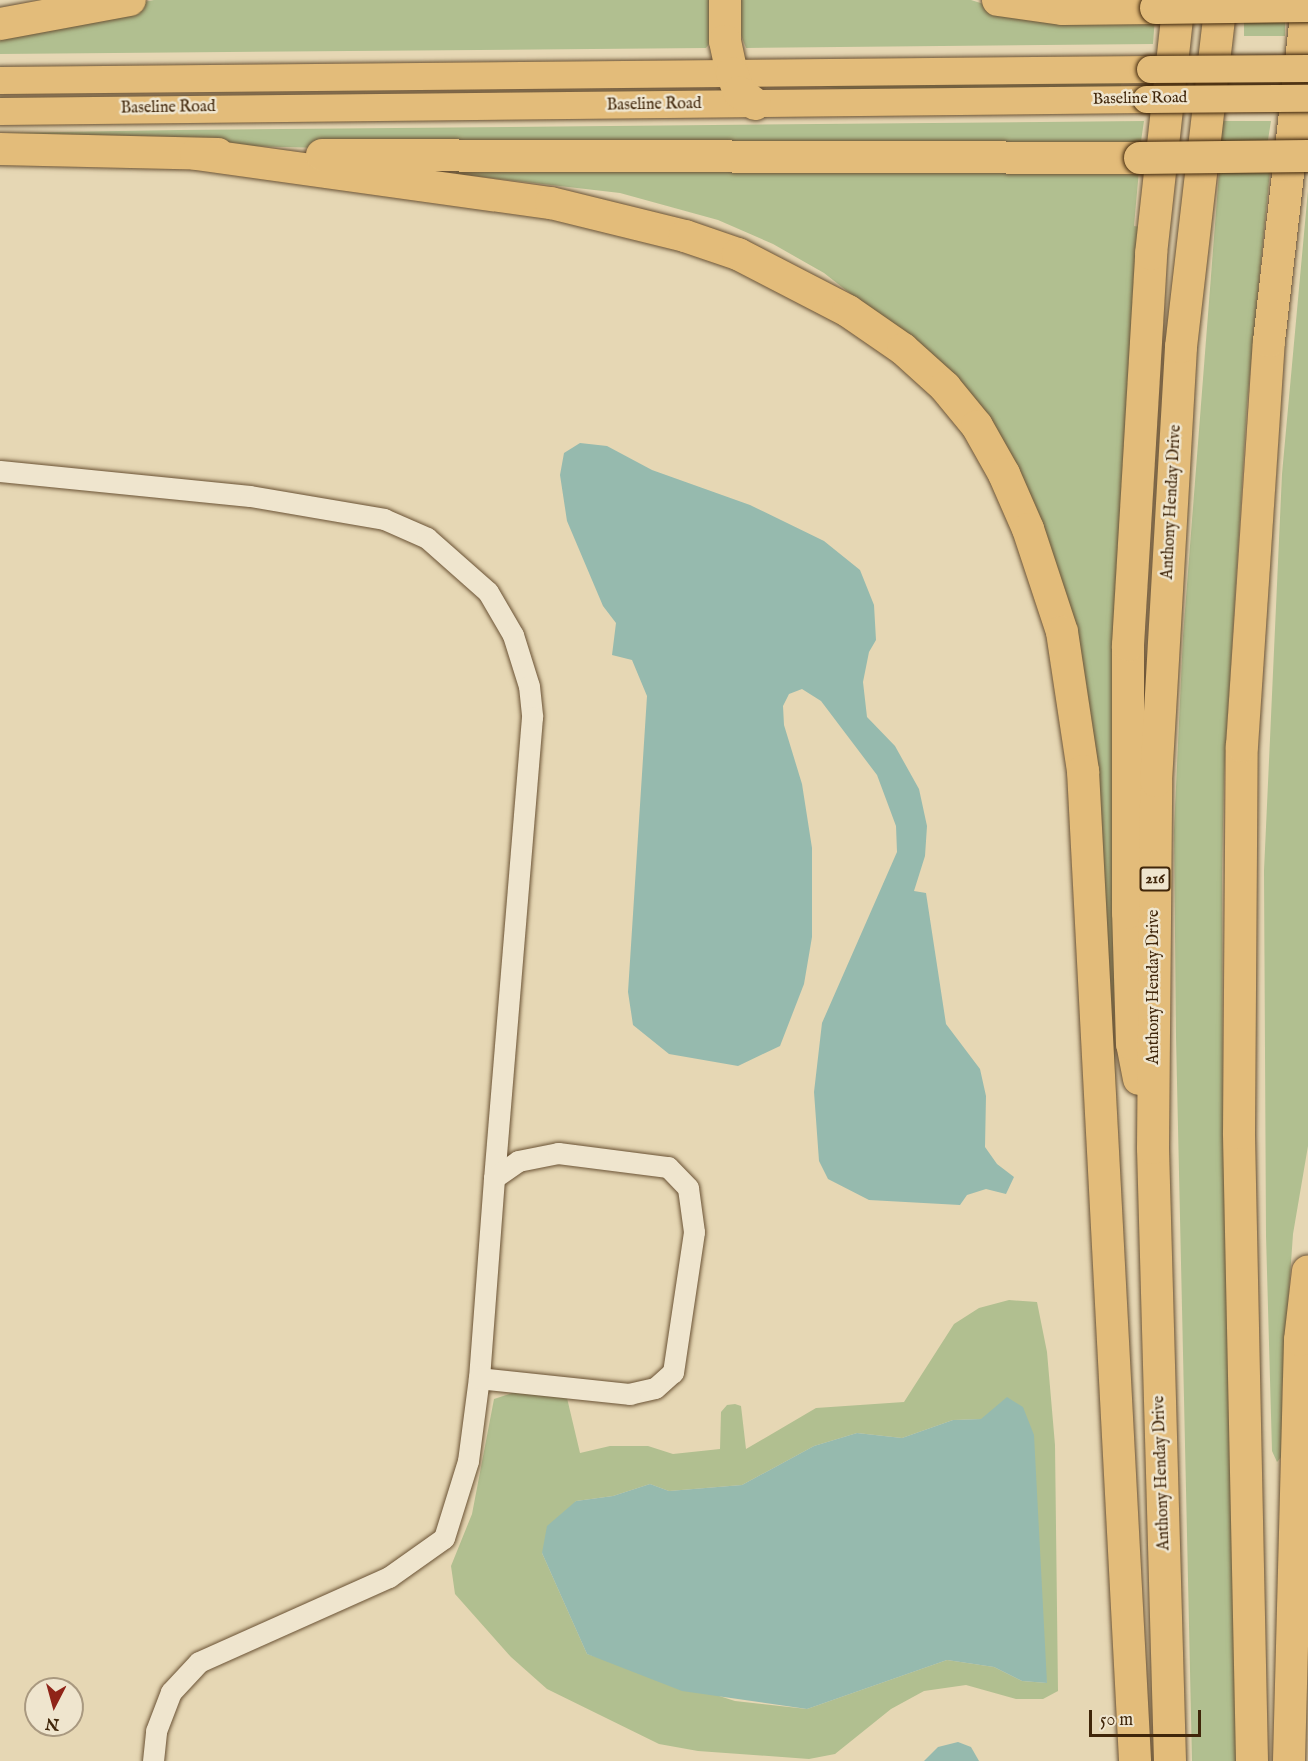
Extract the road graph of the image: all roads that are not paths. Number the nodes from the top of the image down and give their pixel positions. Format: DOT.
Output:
graph roads {
  1 [pos="130,0"];
  2 [pos="725,0"];
  3 [pos="998,0"];
  4 [pos="1221,0"];
  5 [pos="1308,0"];
  6 [pos="1167,4"];
  7 [pos="1308,6"];
  8 [pos="0,24"];
  9 [pos="1308,68"];
  10 [pos="732,74"];
  11 [pos="0,80"];
  12 [pos="1308,98"];
  13 [pos="755,104"];
  14 [pos="0,111"];
  15 [pos="0,149"];
  16 [pos="196,154"];
  17 [pos="1308,156"];
  18 [pos="0,471"];
  19 [pos="1153,1148"];
  20 [pos="494,1178"];
  21 [pos="1308,1271"];
  22 [pos="479,1378"];
  23 [pos="153,1761"];
  24 [pos="1135,1761"];
  25 [pos="1170,1761"];
  26 [pos="1252,1761"];
  27 [pos="1289,1761"];
  1 -- 8 [label="highway"];
  2 -- 10 [label="highway"];
  3 -- 6 [label="highway"];
  4 -- 19 [label="highway, Anthony Henday Drive / 216"];
  5 -- 26 [label="highway"];
  6 -- 7 [label="highway, bridge"];
  6 -- 19 [label="highway"];
  9 -- 10 [label="main road, Baseline Road, bridge"];
  10 -- 11 [label="main road, Baseline Road"];
  10 -- 13 [label="highway"];
  12 -- 13 [label="main road, Baseline Road, bridge"];
  13 -- 14 [label="main road, Baseline Road"];
  15 -- 16 [label="highway"];
  16 -- 17 [label="highway, bridge"];
  16 -- 24 [label="highway"];
  18 -- 20 [label="lane"];
  19 -- 25 [label="highway, Anthony Henday Drive / 216"];
  20 -- 22 [label="lane"];
  20 -- 22 [label="lane"];
  21 -- 27 [label="highway"];
  22 -- 23 [label="lane"];
}
